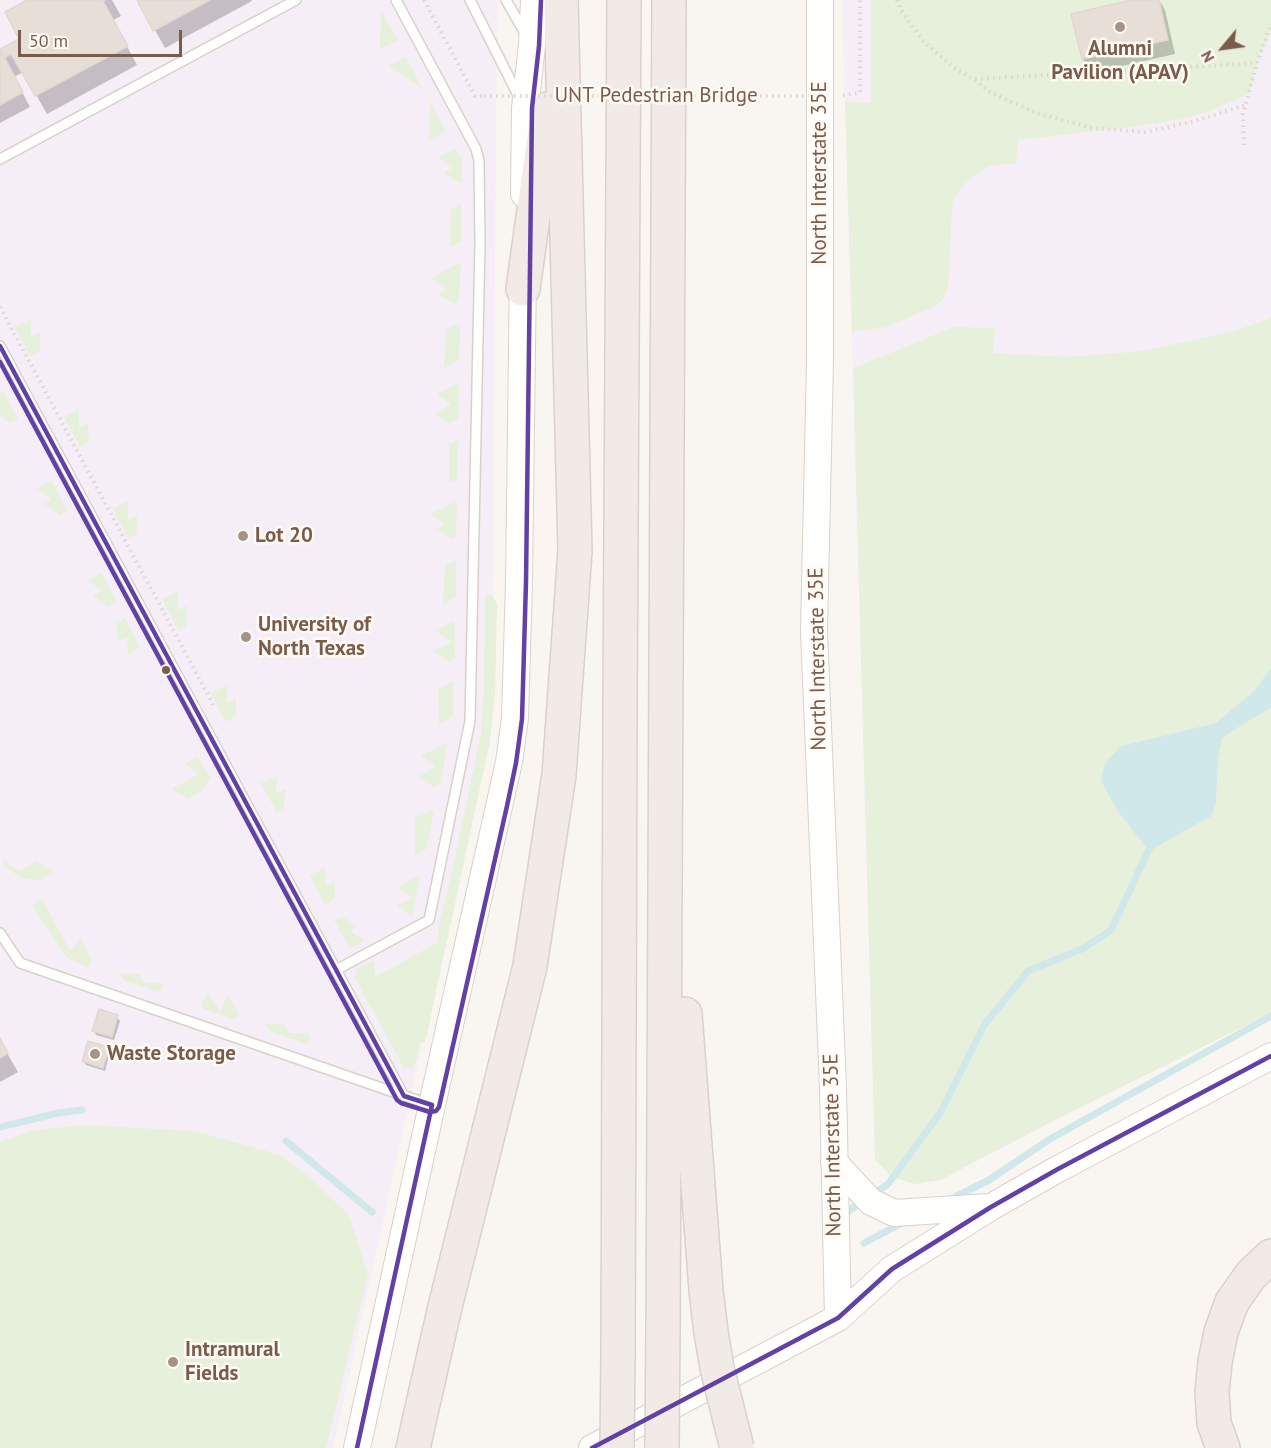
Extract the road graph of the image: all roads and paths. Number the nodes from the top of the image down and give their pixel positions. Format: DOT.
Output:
graph roads {
  1 [pos="296,0"];
  2 [pos="396,0"];
  3 [pos="424,0"];
  4 [pos="470,0"];
  5 [pos="506,0"];
  6 [pos="624,0"];
  7 [pos="669,0"];
  8 [pos="819,0"];
  9 [pos="860,0"];
  10 [pos="897,0"];
  11 [pos="552,4"];
  12 [pos="1271,24"];
  13 [pos="532,45"];
  14 [pos="1257,63"];
  15 [pos="975,80"];
  16 [pos="1246,105"];
  17 [pos="525,108"];
  18 [pos="1244,145"];
  19 [pos="0,159"];
  20 [pos="523,289"];
  21 [pos="0,307"];
  22 [pos="0,346"];
  23 [pos="620,704"];
  24 [pos="666,707"];
  25 [pos="217,712"];
  26 [pos="610,788"];
  27 [pos="0,933"];
  28 [pos="336,970"];
  29 [pos="1271,1056"];
  30 [pos="404,1096"];
  31 [pos="432,1106"];
  32 [pos="834,1162"];
  33 [pos="991,1207"];
  34 [pos="1271,1256"];
  35 [pos="838,1318"];
  36 [pos="357,1448"];
  37 [pos="413,1448"];
  38 [pos="591,1448"];
  39 [pos="617,1448"];
  40 [pos="662,1448"];
  41 [pos="737,1448"];
  42 [pos="1223,1448"];
  1 -- 19 [label="lane"];
  2 -- 28 [label="lane"];
  3 -- 9 [label="path, UNT Pedestrian Bridge, bridge"];
  4 -- 17 [label="lane"];
  5 -- 13 [label="lane"];
  6 -- 23 [label="highway"];
  7 -- 24 [label="highway"];
  8 -- 32 [label="main road, North Interstate 35E"];
  10 -- 15 [label="path"];
  11 -- 13 [label="main road"];
  11 -- 20 [label="highway"];
  11 -- 37 [label="highway"];
  12 -- 14 [label="path"];
  13 -- 17 [label="main road"];
  14 -- 15 [label="path"];
  14 -- 16 [label="path"];
  15 -- 16 [label="path"];
  16 -- 18 [label="path"];
  17 -- 20 [label="main road"];
  20 -- 31 [label="main road"];
  21 -- 25 [label="path"];
  22 -- 28 [label="lane"];
  23 -- 26 [label="highway"];
  23 -- 39 [label="highway, bridge"];
  24 -- 40 [label="highway, bridge"];
  24 -- 41 [label="highway, bridge"];
  27 -- 30 [label="lane"];
  28 -- 30 [label="lane"];
  29 -- 33 [label="main road"];
  30 -- 31 [label="lane"];
  31 -- 36 [label="main road"];
  32 -- 33 [label="main road"];
  32 -- 35 [label="main road, North Interstate 35E"];
  33 -- 35 [label="main road"];
  34 -- 42 [label="highway"];
  35 -- 38 [label="main road"];
}
